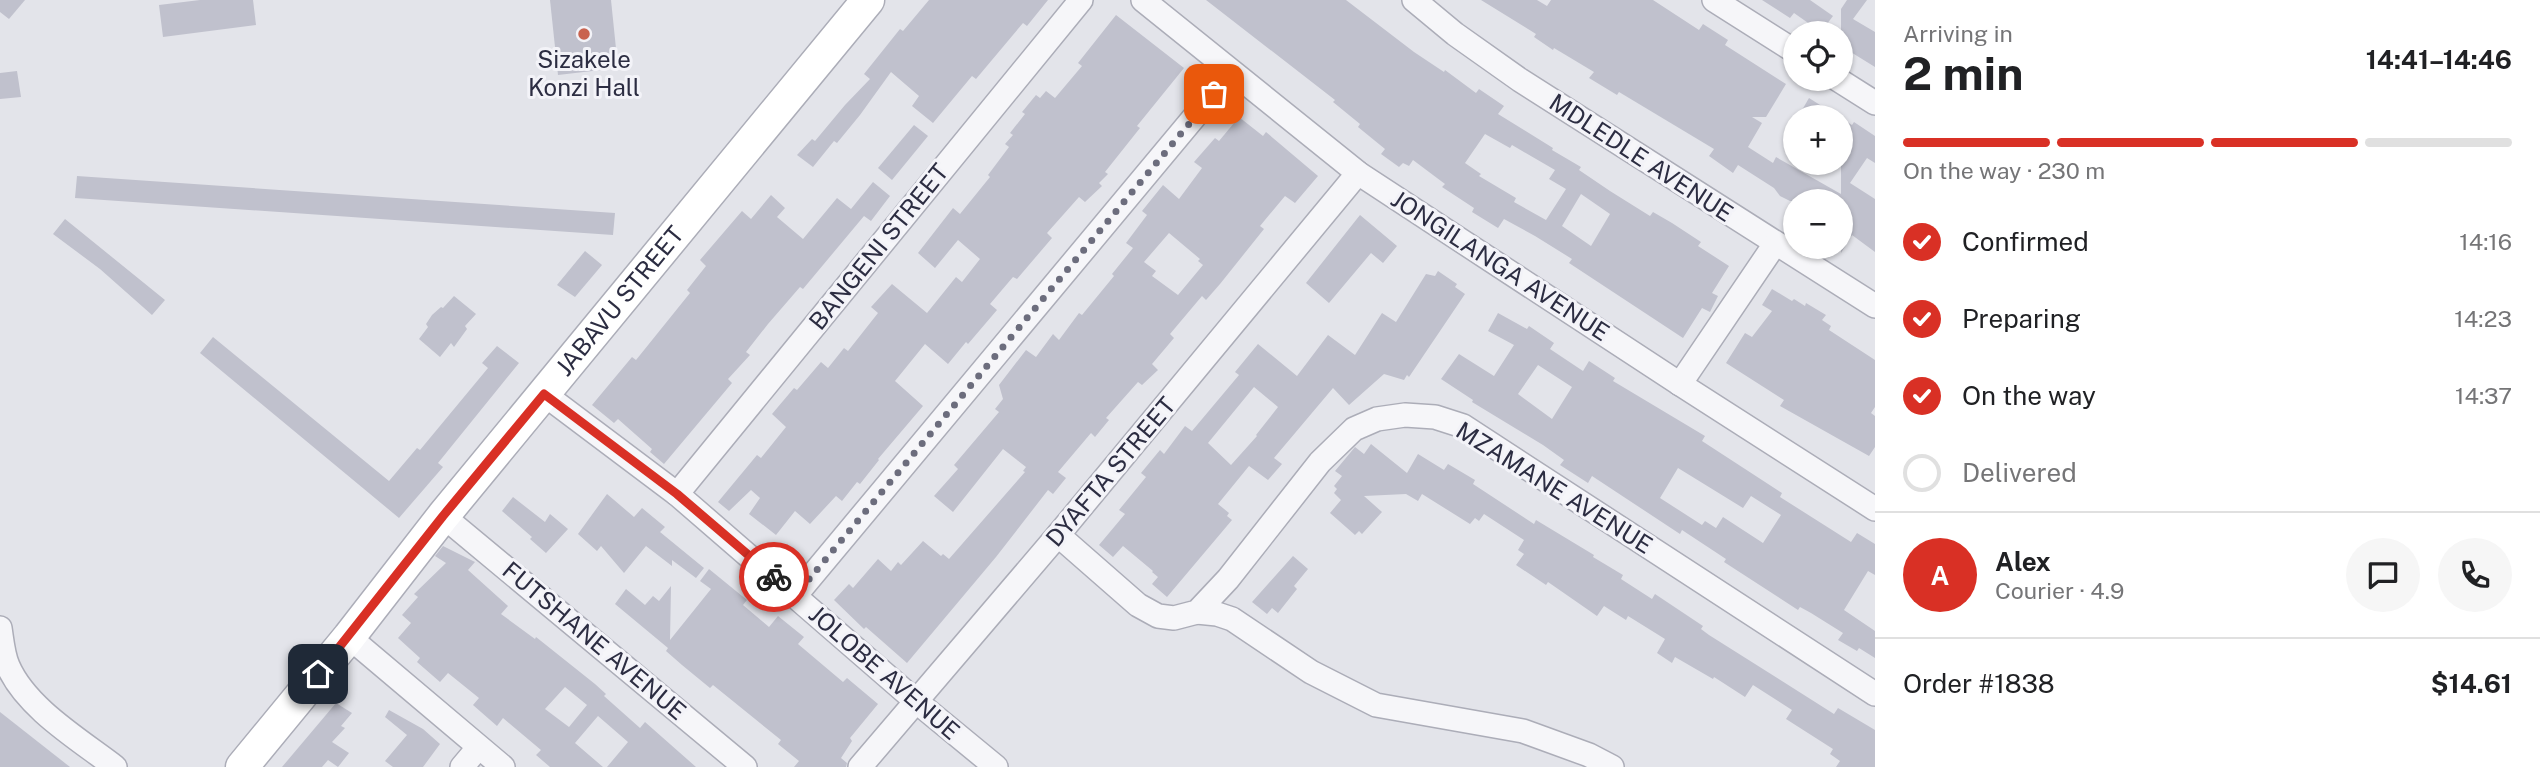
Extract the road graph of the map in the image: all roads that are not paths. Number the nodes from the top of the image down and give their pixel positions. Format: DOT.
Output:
graph roads {
  1 [pos="868,0"];
  2 [pos="1081,0"];
  3 [pos="1143,0"];
  4 [pos="1414,0"];
  5 [pos="1714,0"];
  6 [pos="1783,44"];
  7 [pos="1231,73"];
  8 [pos="1853,89"];
  9 [pos="1875,103"];
  10 [pos="1358,173"];
  11 [pos="1775,244"];
  12 [pos="1875,306"];
  13 [pos="1680,384"];
  14 [pos="544,394"];
  15 [pos="677,494"];
  16 [pos="1875,509"];
  17 [pos="443,516"];
  18 [pos="1058,536"];
  19 [pos="795,596"];
  20 [pos="1197,612"];
  21 [pos="0,628"];
  22 [pos="349,637"];
  23 [pos="1875,694"];
  24 [pos="917,702"];
  25 [pos="478,748"];
  26 [pos="115,767"];
  27 [pos="242,767"];
  28 [pos="462,767"];
  29 [pos="503,767"];
  30 [pos="745,767"];
  31 [pos="860,767"];
  32 [pos="996,767"];
  33 [pos="1612,767"];
  1 -- 14 [label="street, JABAVU STREET"];
  2 -- 15 [label="street, BANGENI STREET"];
  3 -- 7 [label="street, JONGILANGA AVENUE"];
  4 -- 11 [label="street, MDLEDLE AVENUE"];
  5 -- 6 [label="street"];
  7 -- 10 [label="street, JONGILANGA AVENUE"];
  7 -- 19 [label="street"];
  8 -- 9 [label="street"];
  10 -- 13 [label="street, JONGILANGA AVENUE"];
  10 -- 18 [label="street, DYAFTA STREET"];
  11 -- 12 [label="street, MDLEDLE AVENUE"];
  11 -- 13 [label="street"];
  13 -- 16 [label="street, JONGILANGA AVENUE"];
  14 -- 15 [label="street, JOLOBE AVENUE"];
  14 -- 17 [label="street, JABAVU STREET"];
  15 -- 19 [label="street, JOLOBE AVENUE"];
  17 -- 22 [label="street, JABAVU STREET"];
  17 -- 30 [label="street, FUTSHANE AVENUE"];
  18 -- 20 [label="street"];
  18 -- 24 [label="street, DYAFTA STREET"];
  19 -- 24 [label="street, JOLOBE AVENUE"];
  20 -- 23 [label="street, MZAMANE AVENUE"];
  20 -- 33 [label="street"];
  21 -- 26 [label="street"];
  22 -- 25 [label="street"];
  22 -- 27 [label="street, JABAVU STREET"];
  24 -- 31 [label="street, DYAFTA STREET"];
  24 -- 32 [label="street, JOLOBE AVENUE"];
  25 -- 28 [label="street"];
  25 -- 29 [label="street"];
}
